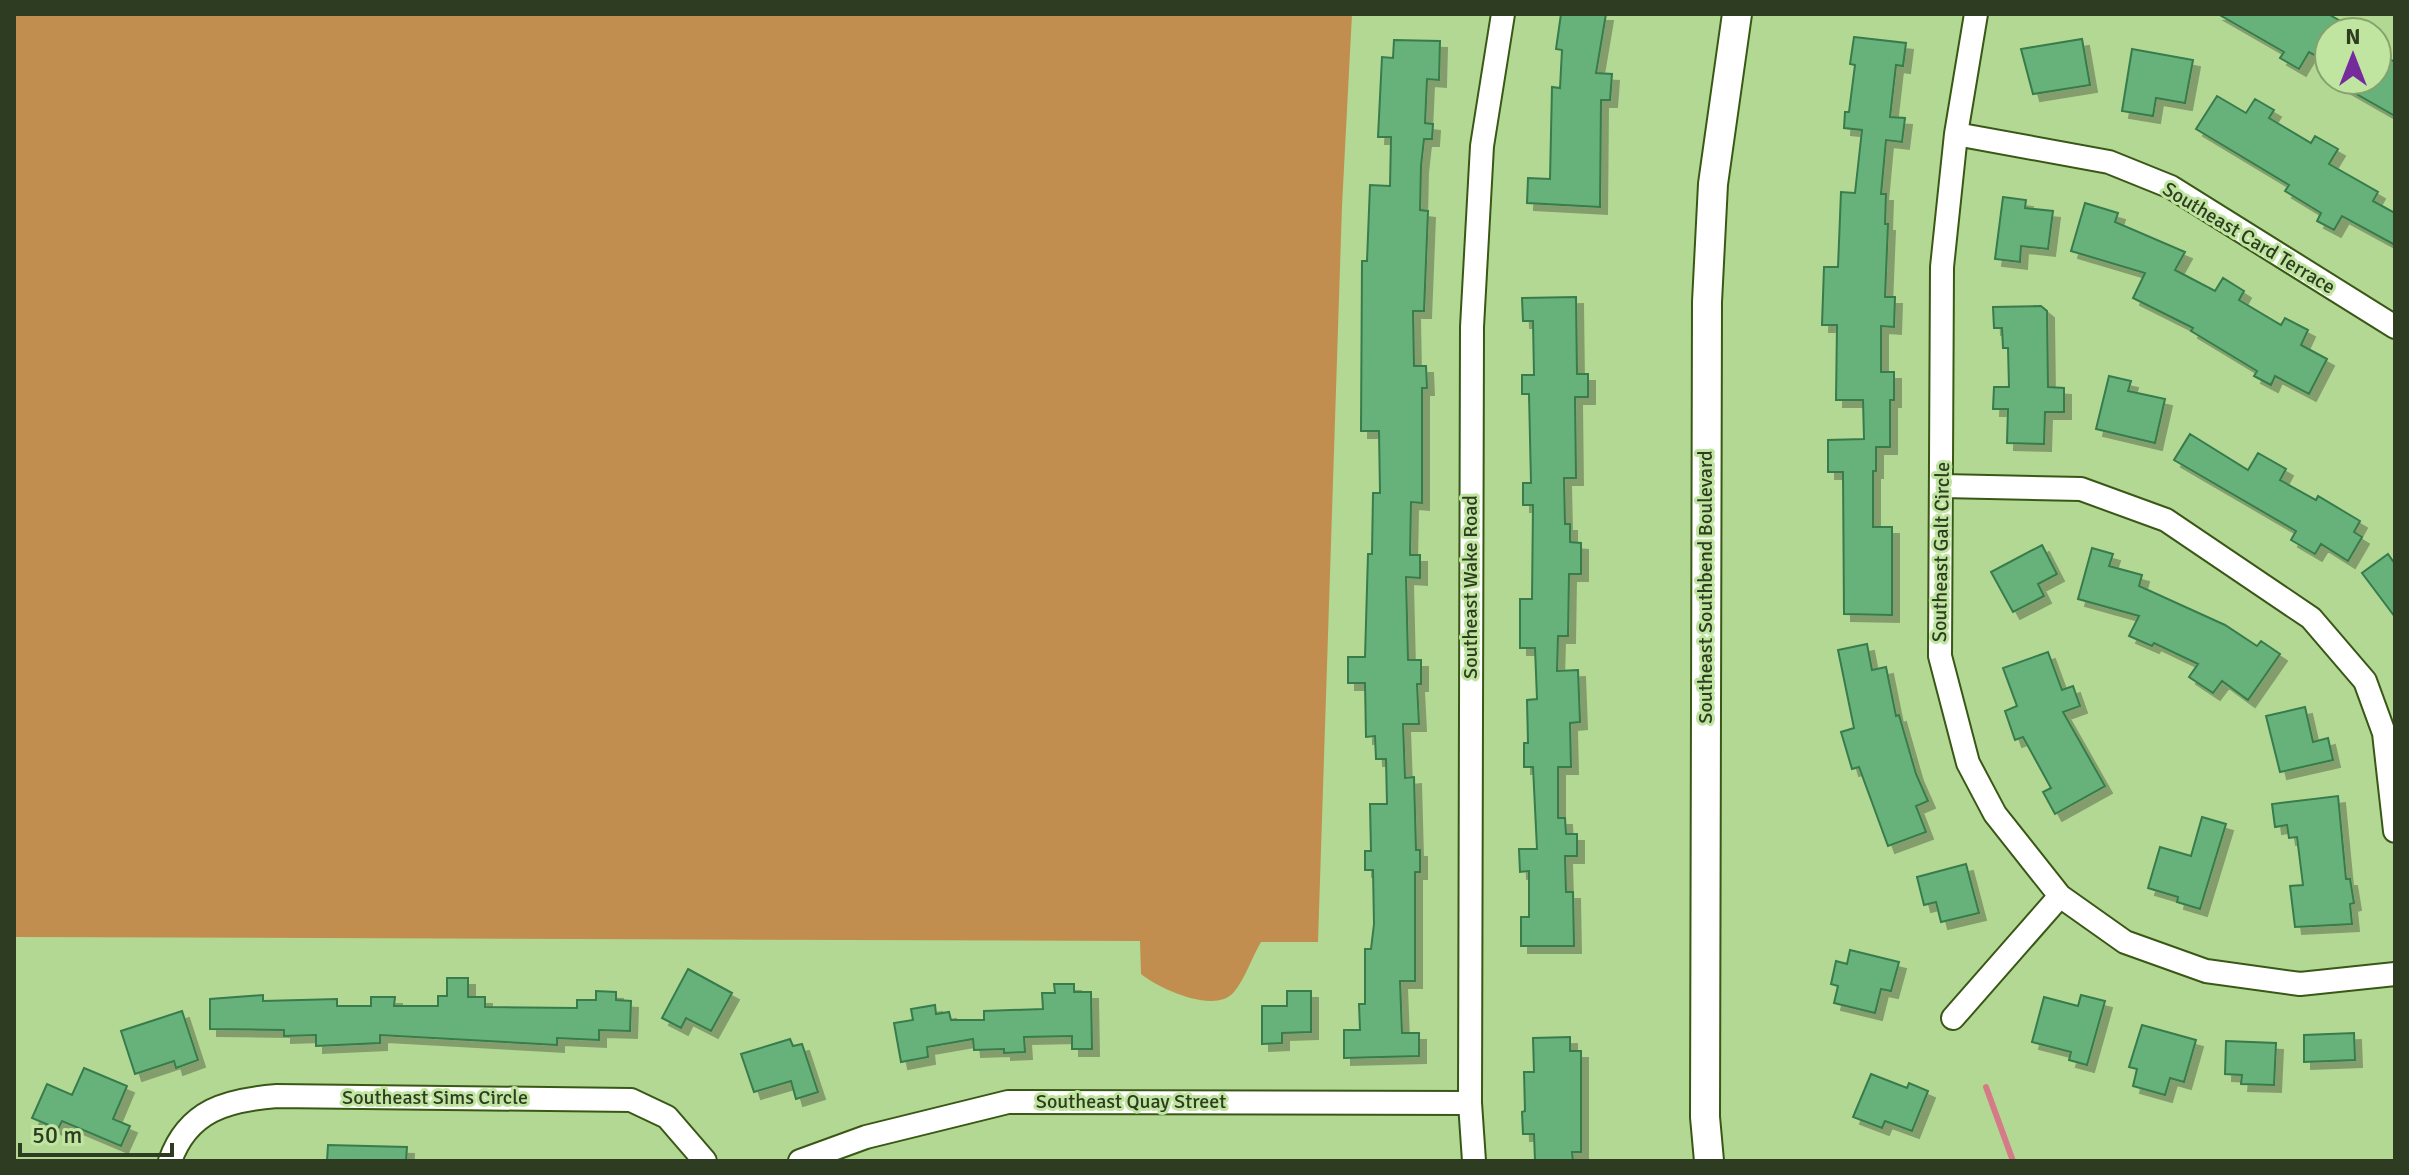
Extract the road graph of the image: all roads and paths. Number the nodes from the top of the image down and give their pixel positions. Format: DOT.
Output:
graph roads {
  1 [pos="1503,14"];
  2 [pos="1737,14"];
  3 [pos="1976,14"];
  4 [pos="1956,134"];
  5 [pos="2395,327"];
  6 [pos="1943,486"];
  7 [pos="2395,831"];
  8 [pos="2060,896"];
  9 [pos="2395,974"];
  10 [pos="1953,1018"];
  11 [pos="1470,1103"];
  12 [pos="170,1161"];
  13 [pos="705,1161"];
  14 [pos="800,1161"];
  15 [pos="1474,1161"];
  16 [pos="1709,1161"];
  1 -- 11 [label="street, Southeast Wake Road"];
  2 -- 16 [label="street, Southeast Southbend Boulevard"];
  3 -- 4 [label="street, Southeast Galt Circle"];
  4 -- 5 [label="street, Southeast Card Terrace"];
  4 -- 6 [label="street, Southeast Galt Circle"];
  6 -- 7 [label="street"];
  6 -- 8 [label="street, Southeast Galt Circle"];
  8 -- 9 [label="street, Southeast Galt Circle"];
  8 -- 10 [label="street"];
  11 -- 14 [label="street, Southeast Quay Street"];
  11 -- 15 [label="street, Southeast Wake Road"];
  12 -- 13 [label="street, Southeast Sims Circle"];
}
